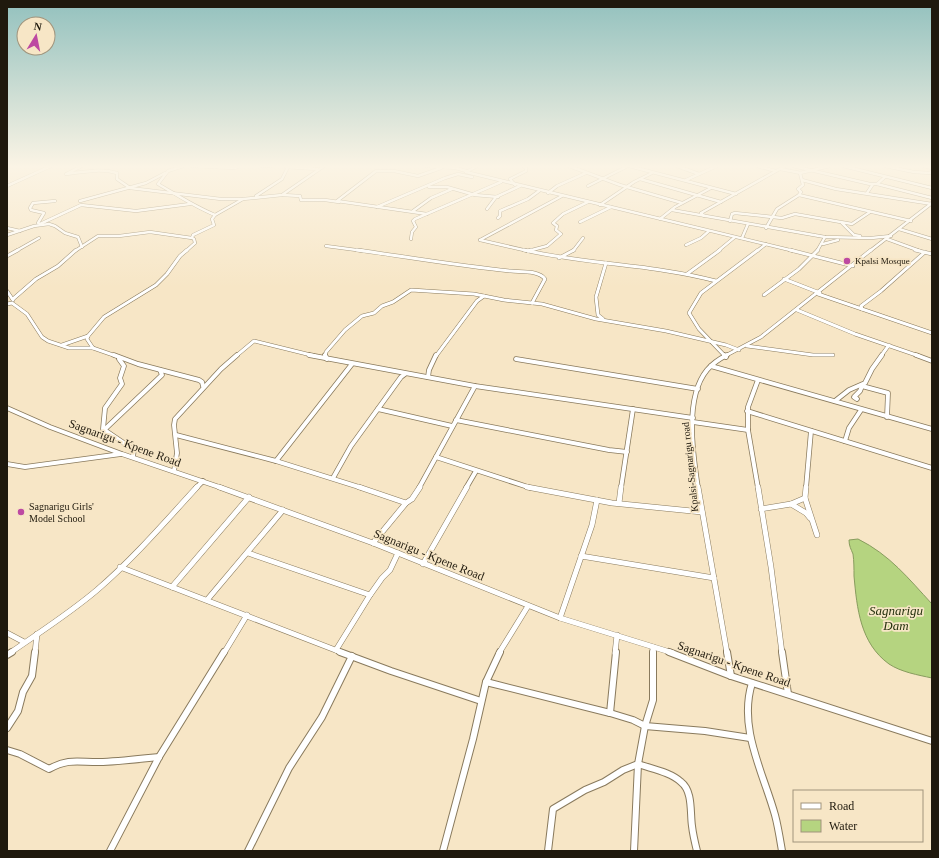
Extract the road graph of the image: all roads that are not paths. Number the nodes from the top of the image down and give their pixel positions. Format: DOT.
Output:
graph roads {
  1 [pos="31,206"];
  2 [pos="81,206"];
  3 [pos="81,206"];
  4 [pos="176,206"];
  5 [pos="195,206"];
  6 [pos="231,206"];
  7 [pos="370,206"];
  8 [pos="420,206"];
  9 [pos="444,206"];
  10 [pos="491,206"];
  11 [pos="512,206"];
  12 [pos="545,206"];
  13 [pos="580,206"];
  14 [pos="606,206"];
  15 [pos="678,206"];
  16 [pos="714,206"];
  17 [pos="785,206"];
  18 [pos="845,206"];
  19 [pos="929,206"];
  20 [pos="377,207"];
  21 [pos="611,207"];
  22 [pos="488,210"];
  23 [pos="672,210"];
  24 [pos="413,211"];
  25 [pos="870,212"];
  26 [pos="427,214"];
  27 [pos="215,215"];
  28 [pos="705,216"];
  29 [pos="773,217"];
  30 [pos="498,218"];
  31 [pos="660,219"];
  32 [pos="730,221"];
  33 [pos="911,221"];
  34 [pos="580,222"];
  35 [pos="841,223"];
  36 [pos="38,224"];
  37 [pos="748,224"];
  38 [pos="7,228"];
  39 [pos="766,228"];
  40 [pos="899,229"];
  41 [pos="21,231"];
  42 [pos="709,231"];
  43 [pos="7,235"];
  44 [pos="891,236"];
  45 [pos="735,237"];
  46 [pos="825,237"];
  47 [pos="39,238"];
  48 [pos="192,238"];
  49 [pos="583,238"];
  50 [pos="742,238"];
  51 [pos="843,238"];
  52 [pos="864,238"];
  53 [pos="412,239"];
  54 [pos="887,239"];
  55 [pos="932,239"];
  56 [pos="766,244"];
  57 [pos="823,244"];
  58 [pos="686,245"];
  59 [pos="326,246"];
  60 [pos="82,247"];
  61 [pos="527,251"];
  62 [pos="925,252"];
  63 [pos="932,254"];
  64 [pos="7,256"];
  65 [pos="812,256"];
  66 [pos="558,258"];
  67 [pos="606,263"];
  68 [pos="853,266"];
  69 [pos="687,274"];
  70 [pos="784,279"];
  71 [pos="716,281"];
  72 [pos="7,291"];
  73 [pos="819,293"];
  74 [pos="474,294"];
  75 [pos="764,295"];
  76 [pos="484,296"];
  77 [pos="13,299"];
  78 [pos="478,301"];
  79 [pos="12,303"];
  80 [pos="532,303"];
  81 [pos="7,304"];
  82 [pos="861,308"];
  83 [pos="797,310"];
  84 [pos="609,322"];
  85 [pos="932,333"];
  86 [pos="88,336"];
  87 [pos="81,339"];
  88 [pos="714,343"];
  89 [pos="62,345"];
  90 [pos="889,345"];
  91 [pos="746,346"];
  92 [pos="73,348"];
  93 [pos="93,348"];
  94 [pos="739,350"];
  95 [pos="834,355"];
  96 [pos="726,357"];
  97 [pos="118,358"];
  98 [pos="516,358"];
  99 [pos="328,359"];
  100 [pos="932,361"];
  101 [pos="352,364"];
  102 [pos="711,366"];
  103 [pos="160,370"];
  104 [pos="406,374"];
  105 [pos="428,378"];
  106 [pos="758,380"];
  107 [pos="203,386"];
  108 [pos="475,386"];
  109 [pos="698,389"];
  110 [pos="857,399"];
  111 [pos="835,401"];
  112 [pos="7,408"];
  113 [pos="633,409"];
  114 [pos="378,410"];
  115 [pos="861,410"];
  116 [pos="747,411"];
  117 [pos="887,417"];
  118 [pos="456,420"];
  119 [pos="693,420"];
  120 [pos="452,426"];
  121 [pos="932,429"];
  122 [pos="104,430"];
  123 [pos="748,430"];
  124 [pos="810,431"];
  125 [pos="176,435"];
  126 [pos="845,441"];
  127 [pos="627,452"];
  128 [pos="122,454"];
  129 [pos="133,456"];
  130 [pos="436,457"];
  131 [pos="276,461"];
  132 [pos="7,464"];
  133 [pos="932,468"];
  134 [pos="174,471"];
  135 [pos="476,471"];
  136 [pos="333,478"];
  137 [pos="203,481"];
  138 [pos="249,497"];
  139 [pos="805,498"];
  140 [pos="597,500"];
  141 [pos="406,503"];
  142 [pos="620,503"];
  143 [pos="791,504"];
  144 [pos="283,510"];
  145 [pos="761,510"];
  146 [pos="702,512"];
  147 [pos="812,520"];
  148 [pos="817,535"];
  149 [pos="373,543"];
  150 [pos="248,553"];
  151 [pos="398,553"];
  152 [pos="581,556"];
  153 [pos="423,564"];
  154 [pos="120,566"];
  155 [pos="714,578"];
  156 [pos="172,587"];
  157 [pos="370,595"];
  158 [pos="207,600"];
  159 [pos="528,606"];
  160 [pos="247,615"];
  161 [pos="560,618"];
  162 [pos="7,633"];
  163 [pos="37,634"];
  164 [pos="617,635"];
  165 [pos="24,642"];
  166 [pos="653,647"];
  167 [pos="336,650"];
  168 [pos="7,655"];
  169 [pos="352,656"];
  170 [pos="731,676"];
  171 [pos="486,682"];
  172 [pos="752,683"];
  173 [pos="788,694"];
  174 [pos="481,701"];
  175 [pos="610,713"];
  176 [pos="645,726"];
  177 [pos="7,728"];
  178 [pos="750,738"];
  179 [pos="932,741"];
  180 [pos="7,750"];
  181 [pos="159,757"];
  182 [pos="638,764"];
  183 [pos="110,851"];
  184 [pos="248,851"];
  185 [pos="443,851"];
  186 [pos="548,851"];
  187 [pos="634,851"];
  188 [pos="697,851"];
  189 [pos="782,851"];
  1 -- 36 [label="street"];
  2 -- 36 [label="street"];
  3 -- 4 [label="street"];
  5 -- 27 [label="street"];
  6 -- 27 [label="street"];
  7 -- 20 [label="street"];
  8 -- 24 [label="street"];
  9 -- 26 [label="street"];
  10 -- 22 [label="street"];
  11 -- 30 [label="street"];
  12 -- 61 [label="street"];
  13 -- 61 [label="street"];
  14 -- 21 [label="street"];
  15 -- 23 [label="street"];
  16 -- 28 [label="street"];
  17 -- 29 [label="street"];
  18 -- 25 [label="street"];
  19 -- 33 [label="street, Kpalsi-Sagnarigu road"];
  20 -- 24 [label="street"];
  21 -- 31 [label="street"];
  21 -- 34 [label="street"];
  23 -- 28 [label="street"];
  23 -- 31 [label="street"];
  24 -- 26 [label="street"];
  25 -- 33 [label="street"];
  25 -- 35 [label="street"];
  26 -- 53 [label="street"];
  27 -- 48 [label="street"];
  28 -- 32 [label="street"];
  29 -- 32 [label="street"];
  29 -- 35 [label="street"];
  29 -- 39 [label="street"];
  31 -- 42 [label="street"];
  32 -- 37 [label="street"];
  33 -- 40 [label="street, Kpalsi-Sagnarigu road"];
  35 -- 52 [label="street"];
  36 -- 41 [label="street"];
  36 -- 60 [label="street"];
  37 -- 39 [label="street"];
  37 -- 50 [label="street"];
  38 -- 41 [label="street"];
  39 -- 46 [label="street"];
  40 -- 44 [label="street, Kpalsi-Sagnarigu road"];
  40 -- 55 [label="street"];
  41 -- 43 [label="street"];
  42 -- 45 [label="street"];
  42 -- 58 [label="street"];
  44 -- 52 [label="street"];
  44 -- 54 [label="street, Kpalsi-Sagnarigu road"];
  45 -- 50 [label="street"];
  45 -- 69 [label="street"];
  46 -- 51 [label="street"];
  46 -- 57 [label="street"];
  47 -- 64 [label="street"];
  48 -- 60 [label="street"];
  48 -- 86 [label="street"];
  49 -- 66 [label="street"];
  50 -- 56 [label="street"];
  51 -- 52 [label="street"];
  51 -- 57 [label="street"];
  54 -- 62 [label="street"];
  54 -- 68 [label="street, Kpalsi-Sagnarigu road"];
  56 -- 65 [label="street"];
  56 -- 71 [label="street"];
  57 -- 65 [label="street"];
  59 -- 80 [label="street"];
  60 -- 77 [label="street"];
  61 -- 66 [label="street"];
  62 -- 63 [label="street"];
  62 -- 82 [label="street"];
  65 -- 68 [label="street"];
  65 -- 70 [label="street"];
  66 -- 67 [label="street"];
  67 -- 69 [label="street"];
  67 -- 84 [label="street"];
  68 -- 73 [label="street, Kpalsi-Sagnarigu road"];
  69 -- 71 [label="street"];
  70 -- 73 [label="street"];
  70 -- 75 [label="street"];
  71 -- 88 [label="street"];
  72 -- 77 [label="street"];
  73 -- 82 [label="street"];
  73 -- 83 [label="street, Kpalsi-Sagnarigu road"];
  74 -- 76 [label="street"];
  74 -- 78 [label="street"];
  74 -- 99 [label="street"];
  76 -- 78 [label="street"];
  76 -- 80 [label="street"];
  77 -- 79 [label="street"];
  78 -- 105 [label="street"];
  79 -- 81 [label="street"];
  79 -- 89 [label="street"];
  80 -- 84 [label="street"];
  82 -- 85 [label="street"];
  83 -- 90 [label="street"];
  83 -- 91 [label="street, Kpalsi-Sagnarigu road"];
  84 -- 88 [label="street"];
  86 -- 87 [label="street"];
  86 -- 93 [label="street"];
  87 -- 89 [label="street"];
  87 -- 92 [label="street"];
  88 -- 94 [label="street"];
  88 -- 96 [label="street"];
  89 -- 92 [label="street"];
  90 -- 100 [label="street"];
  90 -- 111 [label="street"];
  91 -- 94 [label="street, Kpalsi-Sagnarigu road"];
  91 -- 95 [label="street"];
  92 -- 93 [label="street"];
  93 -- 97 [label="street"];
  94 -- 96 [label="street, Kpalsi-Sagnarigu road"];
  96 -- 102 [label="street, Kpalsi-Sagnarigu road"];
  97 -- 103 [label="street"];
  97 -- 122 [label="street"];
  98 -- 109 [label="street"];
  99 -- 101 [label="street"];
  99 -- 107 [label="street"];
  101 -- 104 [label="street"];
  101 -- 131 [label="street"];
  102 -- 106 [label="street"];
  102 -- 109 [label="street, Kpalsi-Sagnarigu road"];
  103 -- 107 [label="street"];
  103 -- 122 [label="street"];
  104 -- 105 [label="street"];
  104 -- 114 [label="street"];
  105 -- 108 [label="street"];
  106 -- 111 [label="street"];
  106 -- 116 [label="street"];
  107 -- 125 [label="street"];
  108 -- 113 [label="street"];
  108 -- 118 [label="street"];
  109 -- 119 [label="street, Kpalsi-Sagnarigu road"];
  110 -- 117 [label="street"];
  111 -- 115 [label="street"];
  112 -- 128 [label="street, Sagnarigu - Kpene Road"];
  113 -- 119 [label="street"];
  113 -- 127 [label="street"];
  114 -- 120 [label="street"];
  114 -- 136 [label="street"];
  115 -- 117 [label="street"];
  115 -- 126 [label="street"];
  116 -- 123 [label="street"];
  116 -- 124 [label="street"];
  117 -- 121 [label="street"];
  118 -- 120 [label="street"];
  118 -- 127 [label="street"];
  119 -- 123 [label="street"];
  119 -- 146 [label="street, Kpalsi-Sagnarigu road"];
  120 -- 130 [label="street"];
  122 -- 129 [label="street"];
  123 -- 145 [label="street"];
  124 -- 126 [label="street"];
  124 -- 139 [label="street"];
  125 -- 131 [label="street"];
  125 -- 134 [label="street"];
  126 -- 133 [label="street"];
  127 -- 142 [label="street"];
  128 -- 129 [label="street, Sagnarigu - Kpene Road"];
  128 -- 132 [label="street"];
  129 -- 134 [label="street, Sagnarigu - Kpene Road"];
  130 -- 135 [label="street"];
  130 -- 141 [label="street"];
  131 -- 136 [label="street"];
  134 -- 137 [label="street, Sagnarigu - Kpene Road"];
  135 -- 140 [label="street"];
  135 -- 153 [label="street"];
  136 -- 141 [label="street"];
  137 -- 138 [label="street, Sagnarigu - Kpene Road"];
  137 -- 154 [label="street"];
  138 -- 144 [label="street, Sagnarigu - Kpene Road"];
  138 -- 156 [label="street"];
  139 -- 143 [label="street"];
  139 -- 147 [label="street"];
  140 -- 142 [label="street"];
  140 -- 152 [label="street"];
  141 -- 149 [label="street"];
  142 -- 146 [label="street"];
  143 -- 145 [label="street"];
  143 -- 147 [label="street"];
  144 -- 149 [label="street, Sagnarigu - Kpene Road"];
  144 -- 150 [label="street"];
  145 -- 173 [label="street"];
  146 -- 155 [label="street, Kpalsi-Sagnarigu road"];
  147 -- 148 [label="street"];
  149 -- 151 [label="street, Sagnarigu - Kpene Road"];
  150 -- 157 [label="street"];
  150 -- 158 [label="street"];
  151 -- 153 [label="street, Sagnarigu - Kpene Road"];
  151 -- 157 [label="street"];
  152 -- 155 [label="street"];
  152 -- 161 [label="street"];
  153 -- 159 [label="street, Sagnarigu - Kpene Road"];
  154 -- 156 [label="street"];
  154 -- 163 [label="street"];
  155 -- 170 [label="street, Kpalsi-Sagnarigu road"];
  156 -- 158 [label="street"];
  157 -- 167 [label="street"];
  158 -- 160 [label="street"];
  159 -- 161 [label="street, Sagnarigu - Kpene Road"];
  159 -- 171 [label="street"];
  160 -- 167 [label="street"];
  160 -- 181 [label="street"];
  161 -- 164 [label="street, Sagnarigu - Kpene Road"];
  162 -- 165 [label="street"];
  163 -- 165 [label="street"];
  163 -- 177 [label="street"];
  164 -- 166 [label="street, Sagnarigu - Kpene Road"];
  164 -- 175 [label="street"];
  165 -- 168 [label="street"];
  166 -- 170 [label="street, Sagnarigu - Kpene Road"];
  166 -- 176 [label="street"];
  167 -- 169 [label="street"];
  169 -- 174 [label="street"];
  169 -- 184 [label="street"];
  170 -- 172 [label="street, Sagnarigu - Kpene Road"];
  171 -- 174 [label="street"];
  171 -- 175 [label="street"];
  172 -- 173 [label="street, Sagnarigu - Kpene Road"];
  172 -- 178 [label="street"];
  173 -- 179 [label="street, Sagnarigu - Kpene Road"];
  174 -- 185 [label="street"];
  175 -- 176 [label="street"];
  176 -- 178 [label="street"];
  176 -- 182 [label="street"];
  178 -- 189 [label="street"];
  180 -- 181 [label="street"];
  181 -- 183 [label="street"];
  182 -- 186 [label="street"];
  182 -- 187 [label="street"];
  182 -- 188 [label="street"];
}
